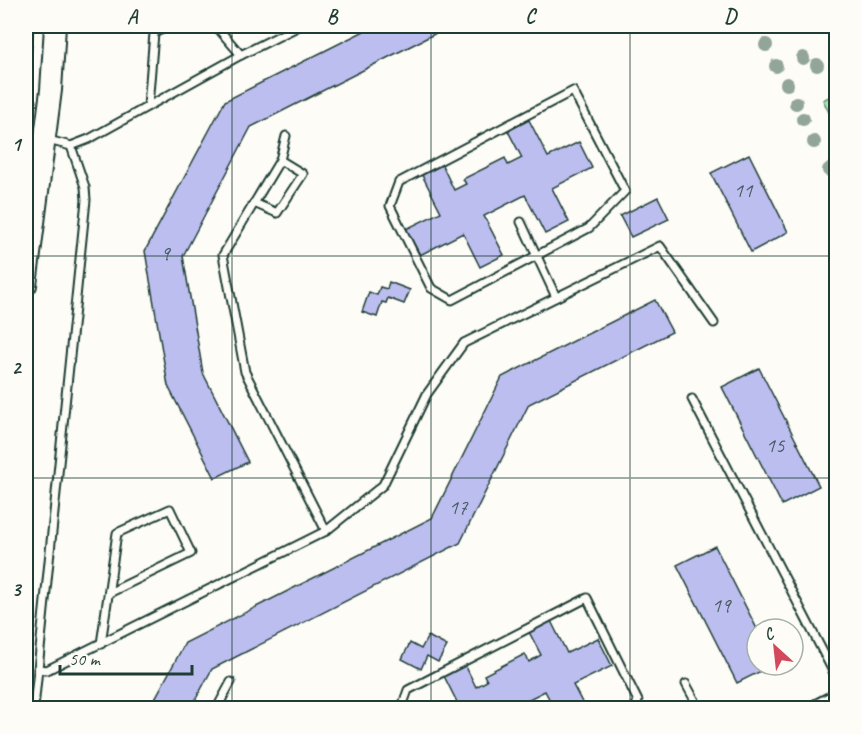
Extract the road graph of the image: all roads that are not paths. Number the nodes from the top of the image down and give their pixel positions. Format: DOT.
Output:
graph roads {
  1 [pos="55,26"];
  2 [pos="169,26"];
  3 [pos="216,26"];
  4 [pos="299,26"];
  5 [pos="241,55"];
  6 [pos="148,106"];
  7 [pos="286,136"];
  8 [pos="45,140"];
  9 [pos="71,146"];
  10 [pos="280,160"];
  11 [pos="254,202"];
  12 [pos="521,222"];
  13 [pos="537,255"];
  14 [pos="26,285"];
  15 [pos="556,297"];
  16 [pos="714,323"];
  17 [pos="692,399"];
  18 [pos="326,531"];
  19 [pos="109,593"];
  20 [pos="101,644"];
  21 [pos="38,669"];
  22 [pos="837,677"];
  23 [pos="231,682"];
  24 [pos="686,684"];
  25 [pos="837,693"];
  26 [pos="218,706"];
  27 [pos="34,708"];
  28 [pos="228,708"];
  29 [pos="406,708"];
  30 [pos="635,708"];
  31 [pos="699,708"];
  32 [pos="807,708"];
  1 -- 8 [label="main road"];
  2 -- 6 [label="lane"];
  3 -- 5 [label="lane"];
  4 -- 5 [label="lane"];
  5 -- 6 [label="lane"];
  6 -- 9 [label="lane"];
  7 -- 10 [label="lane"];
  8 -- 9 [label="lane"];
  8 -- 14 [label="main road"];
  9 -- 21 [label="lane"];
  10 -- 11 [label="lane"];
  10 -- 11 [label="lane"];
  11 -- 18 [label="lane"];
  12 -- 13 [label="lane"];
  13 -- 13 [label="lane"];
  13 -- 15 [label="lane"];
  15 -- 16 [label="lane"];
  15 -- 18 [label="lane"];
  17 -- 22 [label="lane"];
  18 -- 20 [label="lane"];
  19 -- 19 [label="lane"];
  19 -- 20 [label="lane"];
  20 -- 21 [label="lane"];
  21 -- 27 [label="lane"];
  23 -- 26 [label="lane"];
  24 -- 31 [label="lane"];
  25 -- 32 [label="lane"];
  26 -- 28 [label="lane"];
  29 -- 30 [label="lane"];
}
